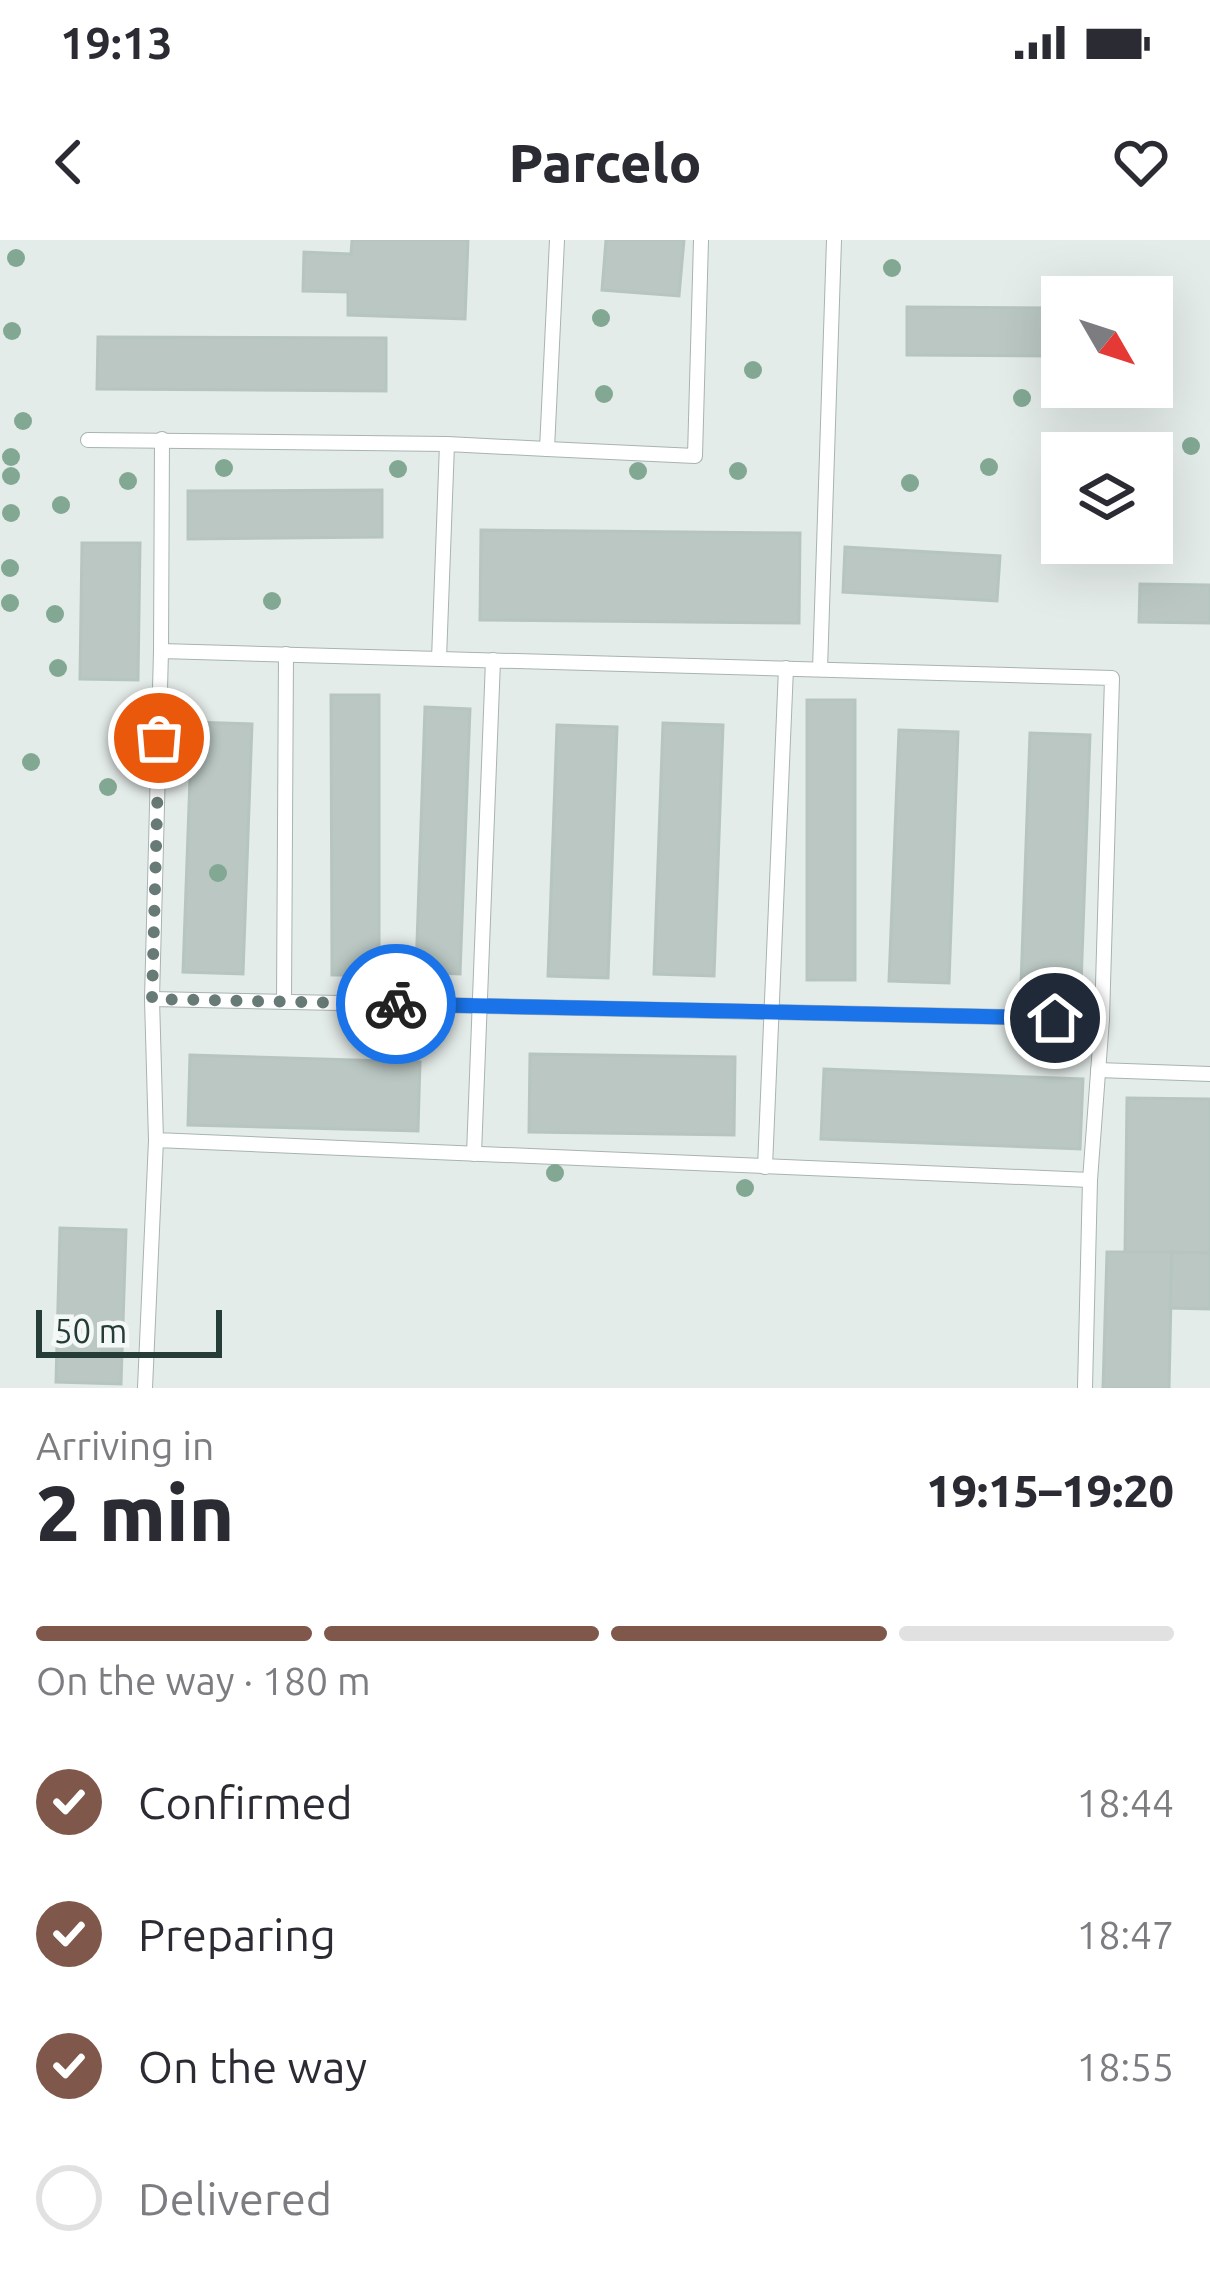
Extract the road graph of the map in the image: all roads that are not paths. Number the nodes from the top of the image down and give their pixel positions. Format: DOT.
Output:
graph roads {
  1 [pos="557,240"];
  2 [pos="701,240"];
  3 [pos="834,240"];
  4 [pos="162,439"];
  5 [pos="88,440"];
  6 [pos="447,444"];
  7 [pos="547,449"];
  8 [pos="161,651"];
  9 [pos="286,654"];
  10 [pos="439,658"];
  11 [pos="493,660"];
  12 [pos="786,668"];
  13 [pos="820,669"];
  14 [pos="152,999"];
  15 [pos="284,1002"];
  16 [pos="478,1006"];
  17 [pos="773,1012"];
  18 [pos="1102,1019"];
  19 [pos="1098,1070"];
  20 [pos="1210,1074"];
  21 [pos="156,1141"];
  22 [pos="474,1154"];
  23 [pos="765,1167"];
  24 [pos="1090,1180"];
  25 [pos="145,1388"];
  26 [pos="1085,1388"];
  1 -- 7 [label="lane"];
  2 -- 7 [label="lane"];
  3 -- 13 [label="lane"];
  4 -- 5 [label="lane"];
  4 -- 6 [label="lane"];
  4 -- 8 [label="lane"];
  6 -- 7 [label="lane"];
  6 -- 10 [label="lane"];
  8 -- 9 [label="lane"];
  8 -- 14 [label="lane"];
  9 -- 10 [label="lane"];
  9 -- 15 [label="lane"];
  10 -- 11 [label="lane"];
  11 -- 12 [label="lane"];
  11 -- 16 [label="lane"];
  12 -- 13 [label="lane"];
  12 -- 17 [label="lane"];
  13 -- 18 [label="lane"];
  14 -- 15 [label="lane"];
  14 -- 21 [label="lane"];
  15 -- 16 [label="lane"];
  16 -- 17 [label="lane"];
  16 -- 22 [label="lane"];
  17 -- 18 [label="lane"];
  17 -- 23 [label="lane"];
  18 -- 19 [label="lane"];
  19 -- 20 [label="lane"];
  19 -- 24 [label="lane"];
  21 -- 22 [label="lane"];
  21 -- 25 [label="lane"];
  22 -- 23 [label="lane"];
  23 -- 24 [label="lane"];
  24 -- 26 [label="lane"];
}
